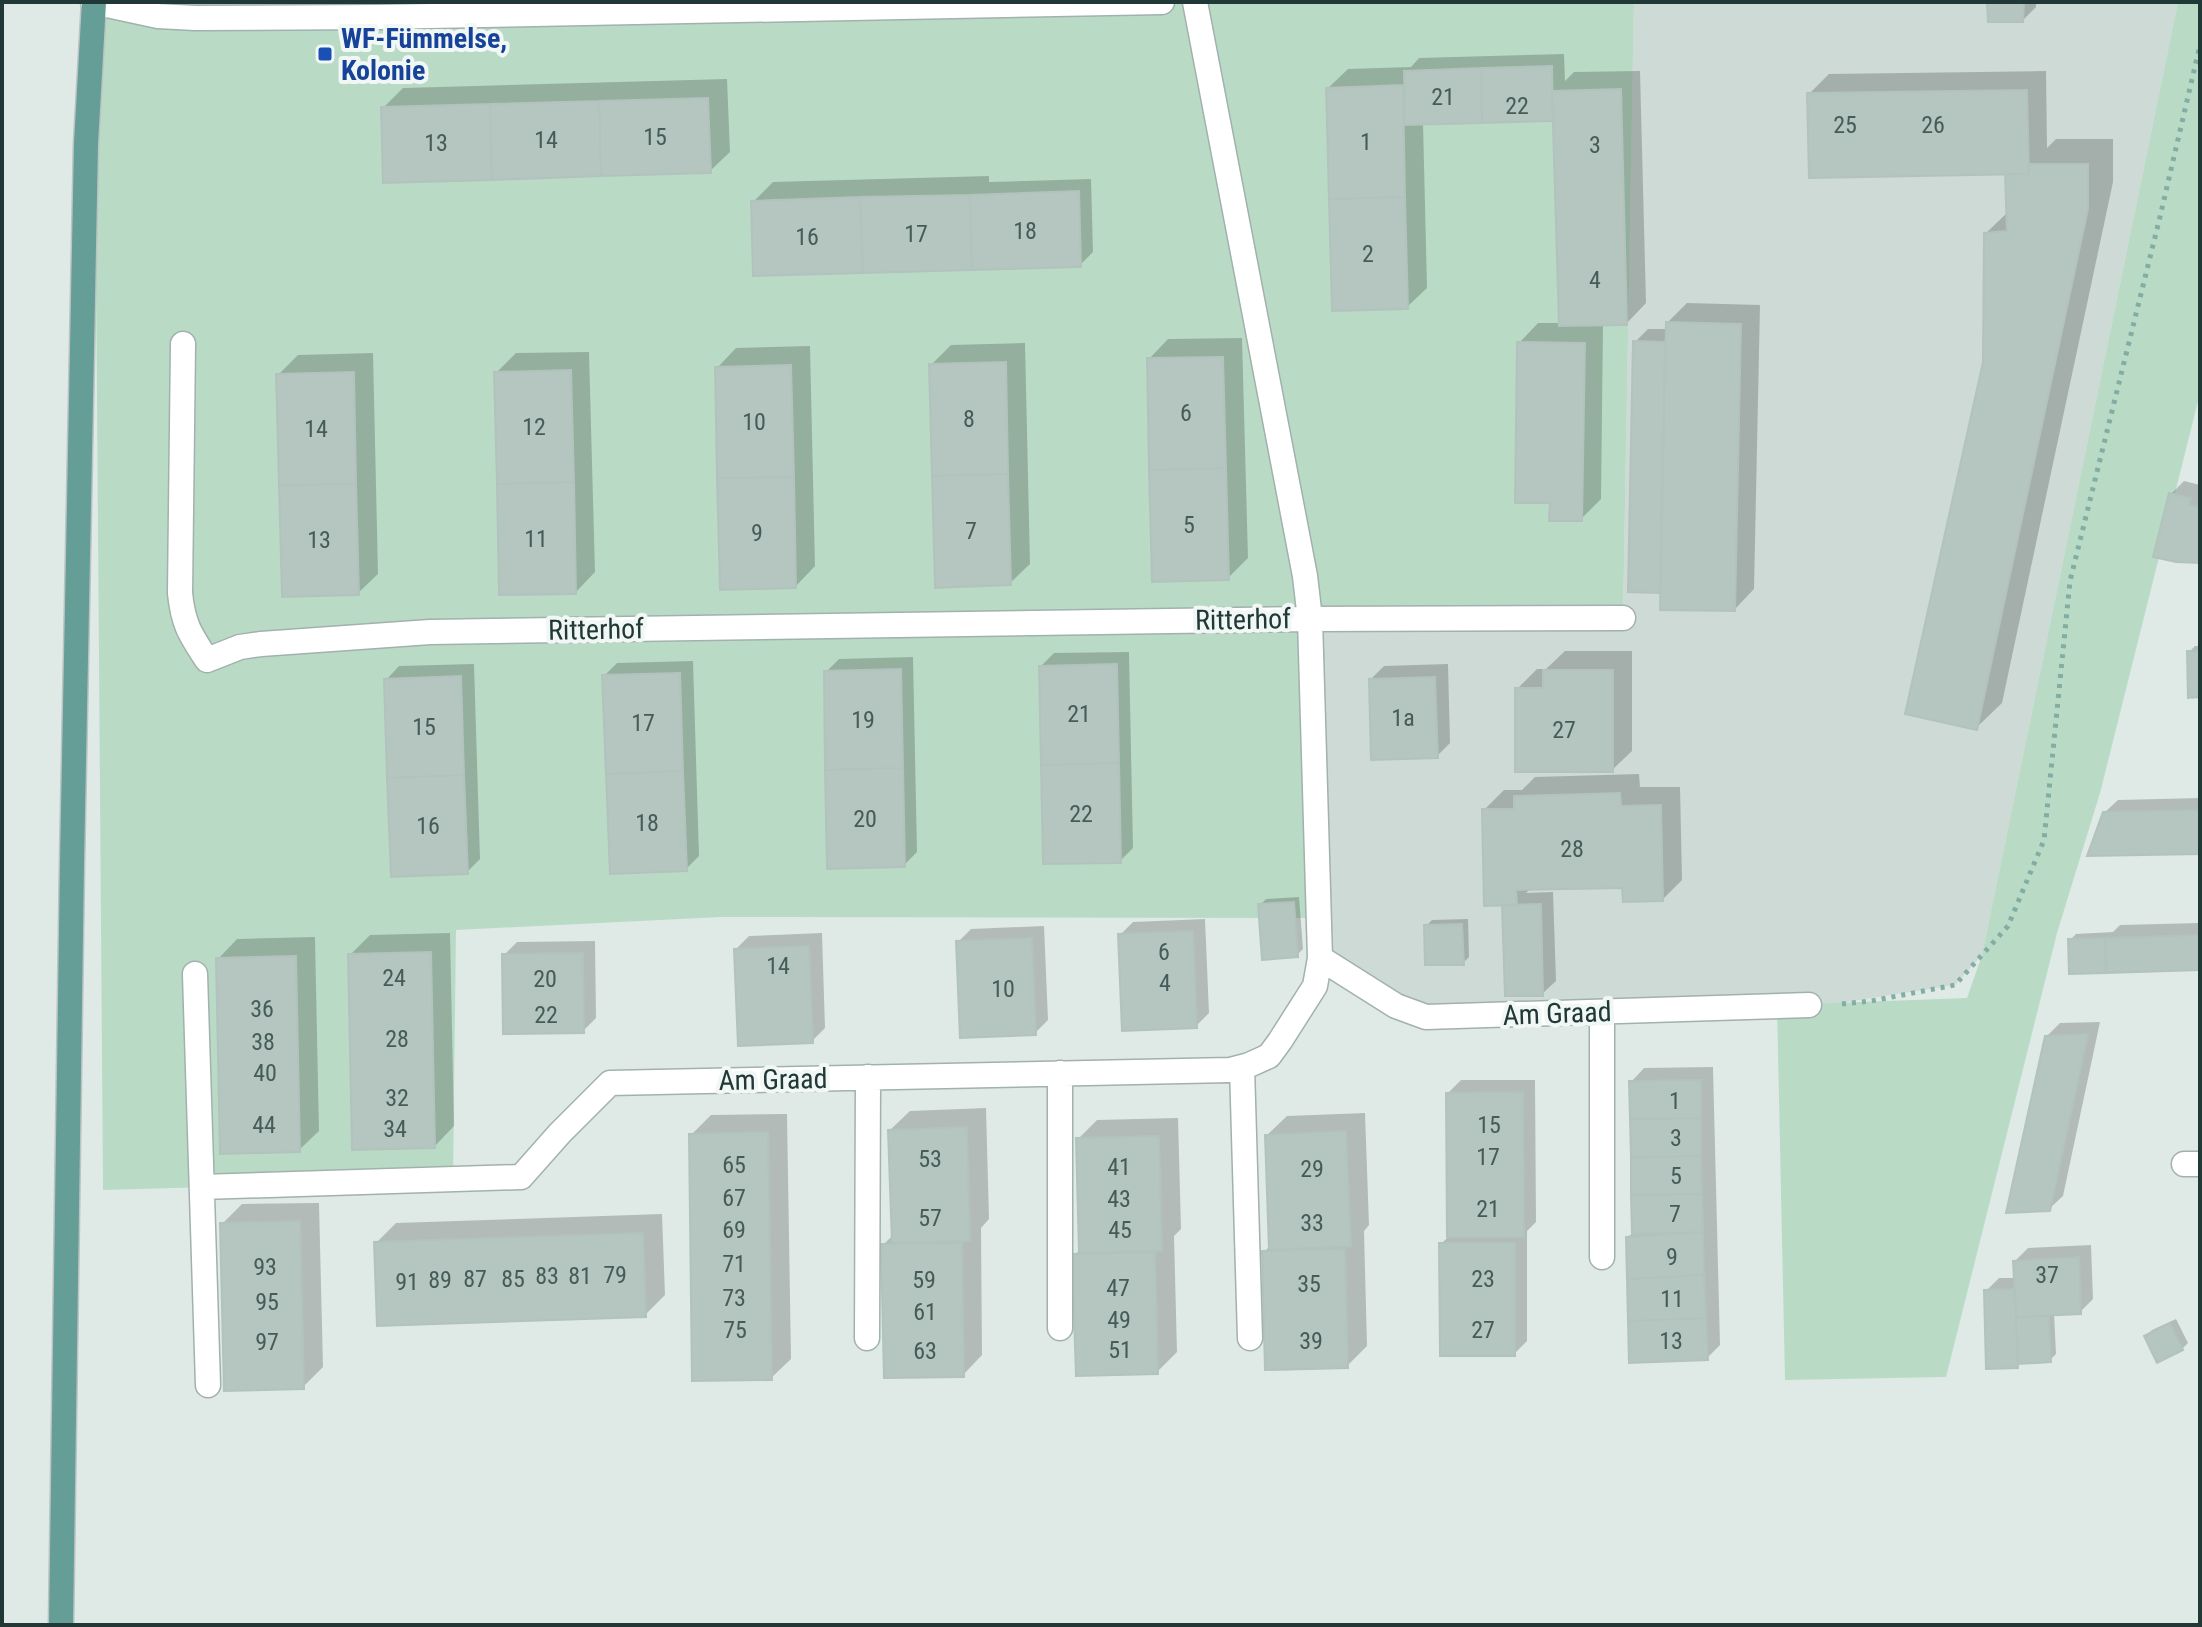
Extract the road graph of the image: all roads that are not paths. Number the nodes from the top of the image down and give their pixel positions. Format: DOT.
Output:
graph roads {
  1 [pos="94,2"];
  2 [pos="1162,2"];
  3 [pos="1195,2"];
  4 [pos="183,344"];
  5 [pos="1623,618"];
  6 [pos="1310,619"];
  7 [pos="1320,958"];
  8 [pos="195,974"];
  9 [pos="1809,1005"];
  10 [pos="1602,1012"];
  11 [pos="1242,1067"];
  12 [pos="1060,1073"];
  13 [pos="868,1077"];
  14 [pos="202,1187"];
  15 [pos="1602,1257"];
  16 [pos="1060,1328"];
  17 [pos="867,1338"];
  18 [pos="1250,1338"];
  19 [pos="208,1385"];
  20 [pos="61,1625"];
  1 -- 2 [label="street"];
  1 -- 20 [label="main road"];
  3 -- 6 [label="street, Ritterhof"];
  4 -- 6 [label="street, Ritterhof"];
  5 -- 6 [label="street, Ritterhof"];
  6 -- 7 [label="street, Am Graad"];
  7 -- 10 [label="street, Am Graad"];
  7 -- 11 [label="street, Am Graad"];
  8 -- 14 [label="street"];
  9 -- 10 [label="street, Am Graad"];
  10 -- 15 [label="street"];
  11 -- 12 [label="street, Am Graad"];
  11 -- 18 [label="street"];
  12 -- 13 [label="street, Am Graad"];
  12 -- 16 [label="street"];
  13 -- 14 [label="street, Am Graad"];
  13 -- 17 [label="street"];
  14 -- 19 [label="street"];
}
